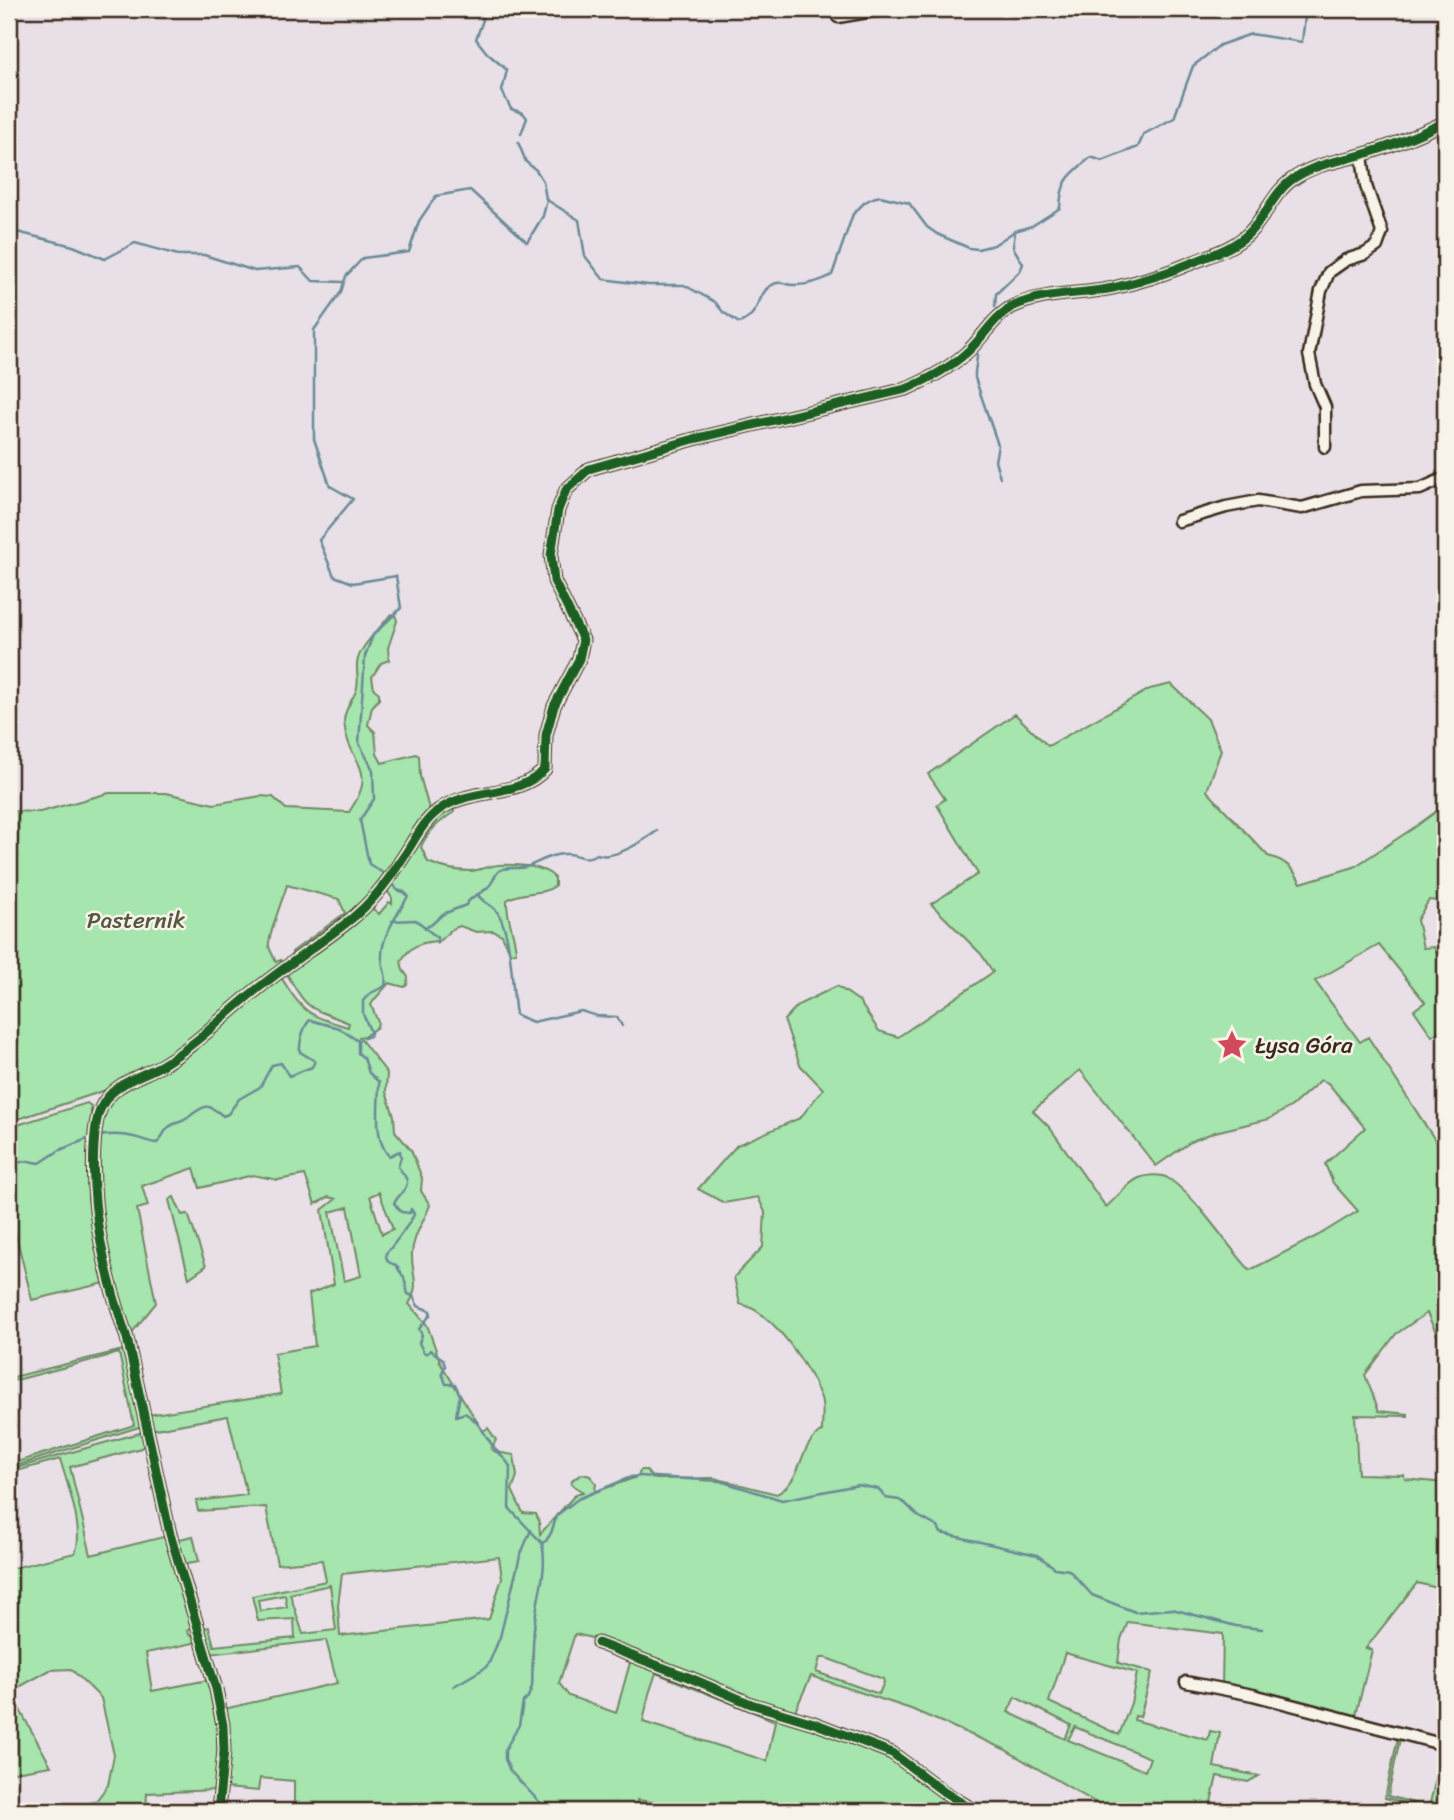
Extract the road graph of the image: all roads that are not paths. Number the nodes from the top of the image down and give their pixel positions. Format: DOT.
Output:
graph roads {
  1 [pos="885,9"];
  2 [pos="838,17"];
  3 [pos="1445,122"];
  4 [pos="1362,155"];
  5 [pos="1325,447"];
  6 [pos="1445,478"];
  7 [pos="1179,521"];
  8 [pos="598,1643"];
  9 [pos="1186,1682"];
  10 [pos="1445,1745"];
  11 [pos="218,1811"];
  12 [pos="975,1811"];
  1 -- 2 [label="street"];
  3 -- 4 [label="street"];
  4 -- 5 [label="street"];
  4 -- 11 [label="street"];
  6 -- 7 [label="street"];
  8 -- 12 [label="street"];
  9 -- 10 [label="street"];
}
